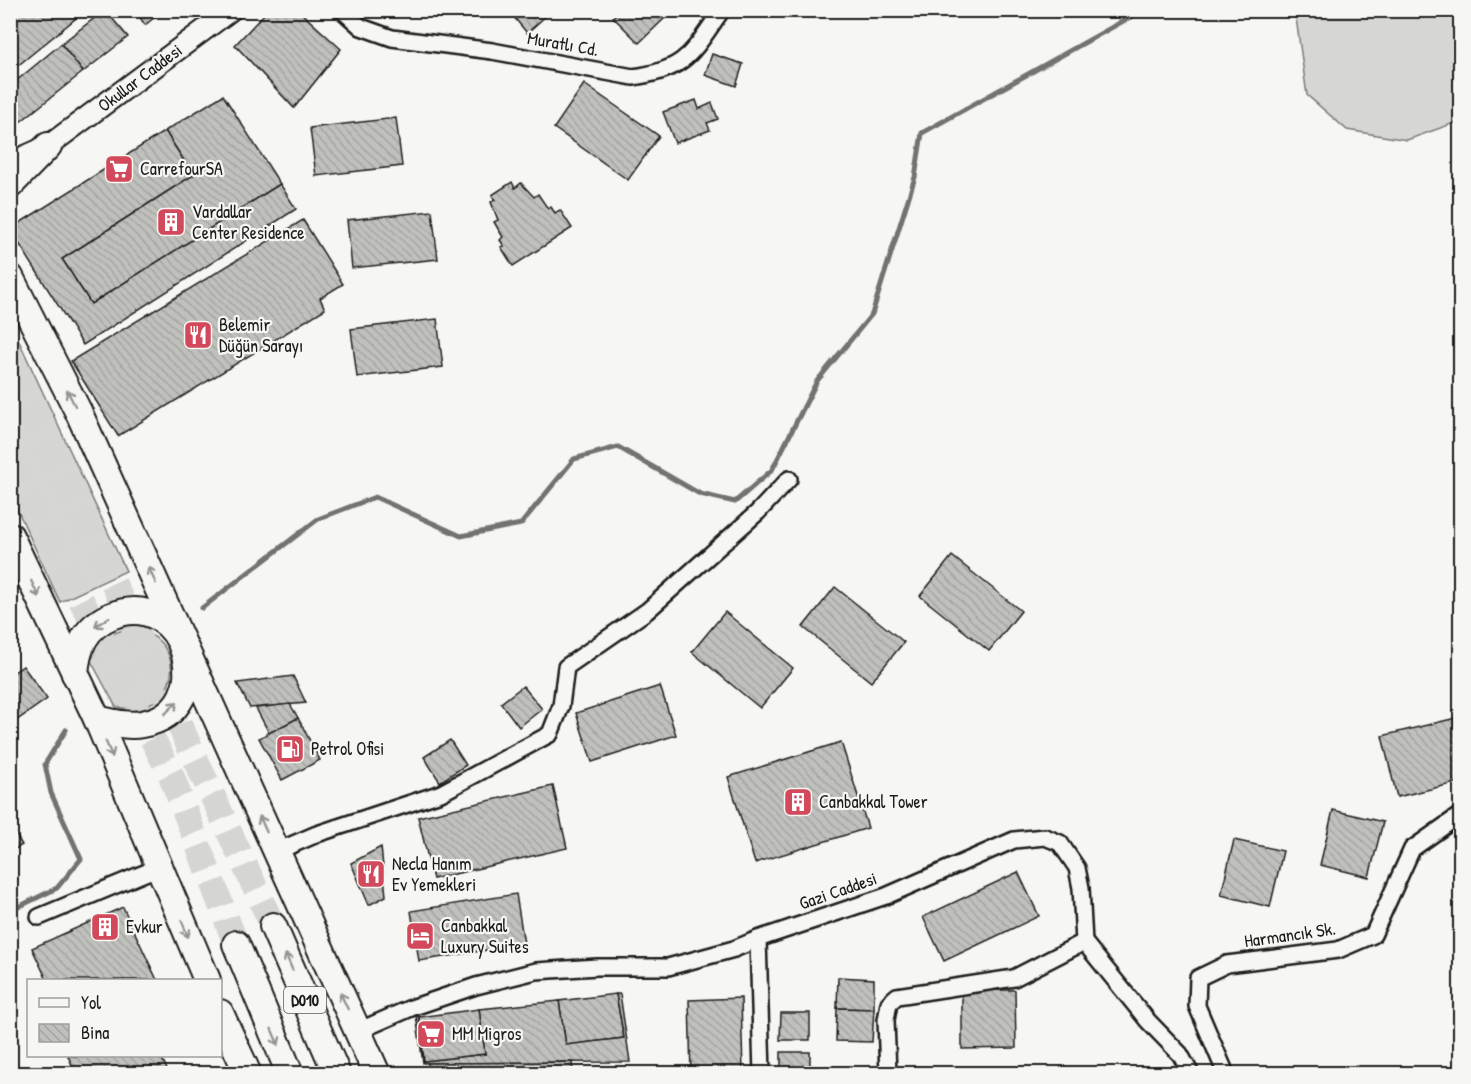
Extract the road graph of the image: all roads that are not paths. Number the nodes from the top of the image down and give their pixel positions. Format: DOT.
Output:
graph roads {
  1 [pos="231,10"];
  2 [pos="342,10"];
  3 [pos="722,10"];
  4 [pos="48,146"];
  5 [pos="10,163"];
  6 [pos="10,185"];
  7 [pos="10,277"];
  8 [pos="789,479"];
  9 [pos="10,536"];
  10 [pos="184,647"];
  11 [pos="75,674"];
  12 [pos="97,719"];
  13 [pos="1461,815"];
  14 [pos="275,852"];
  15 [pos="159,867"];
  16 [pos="39,917"];
  17 [pos="273,926"];
  18 [pos="758,939"];
  19 [pos="1084,942"];
  20 [pos="236,944"];
  21 [pos="206,979"];
  22 [pos="222,1017"];
  23 [pos="358,1031"];
  24 [pos="248,1074"];
  25 [pos="290,1074"];
  26 [pos="337,1074"];
  27 [pos="377,1074"];
  28 [pos="762,1074"];
  29 [pos="888,1074"];
  30 [pos="1191,1074"];
  31 [pos="1226,1074"];
  1 -- 4 [label="street, Okullar Caddesi"];
  2 -- 3 [label="street, Muratlı Cd."];
  4 -- 5 [label="street, Okullar Caddesi"];
  4 -- 6 [label="highway"];
  10 -- 7 [label="highway, one-way"];
  8 -- 14 [label="street"];
  9 -- 11 [label="highway, one-way"];
  10 -- 11 [label="highway, one-way"];
  12 -- 10 [label="highway, one-way"];
  14 -- 10 [label="highway, one-way"];
  11 -- 12 [label="highway"];
  12 -- 15 [label="highway, one-way"];
  13 -- 31 [label="street, Harmancık Sk."];
  23 -- 14 [label="highway, one-way"];
  15 -- 16 [label="street"];
  15 -- 21 [label="highway, one-way"];
  26 -- 17 [label="highway, D010, one-way"];
  18 -- 19 [label="street, Gazi Caddesi"];
  18 -- 23 [label="street, Gazi Caddesi"];
  18 -- 28 [label="street"];
  19 -- 29 [label="street"];
  19 -- 30 [label="street"];
  20 -- 25 [label="highway, D010, one-way"];
  22 -- 24 [label="highway"];
  23 -- 27 [label="highway"];
}
